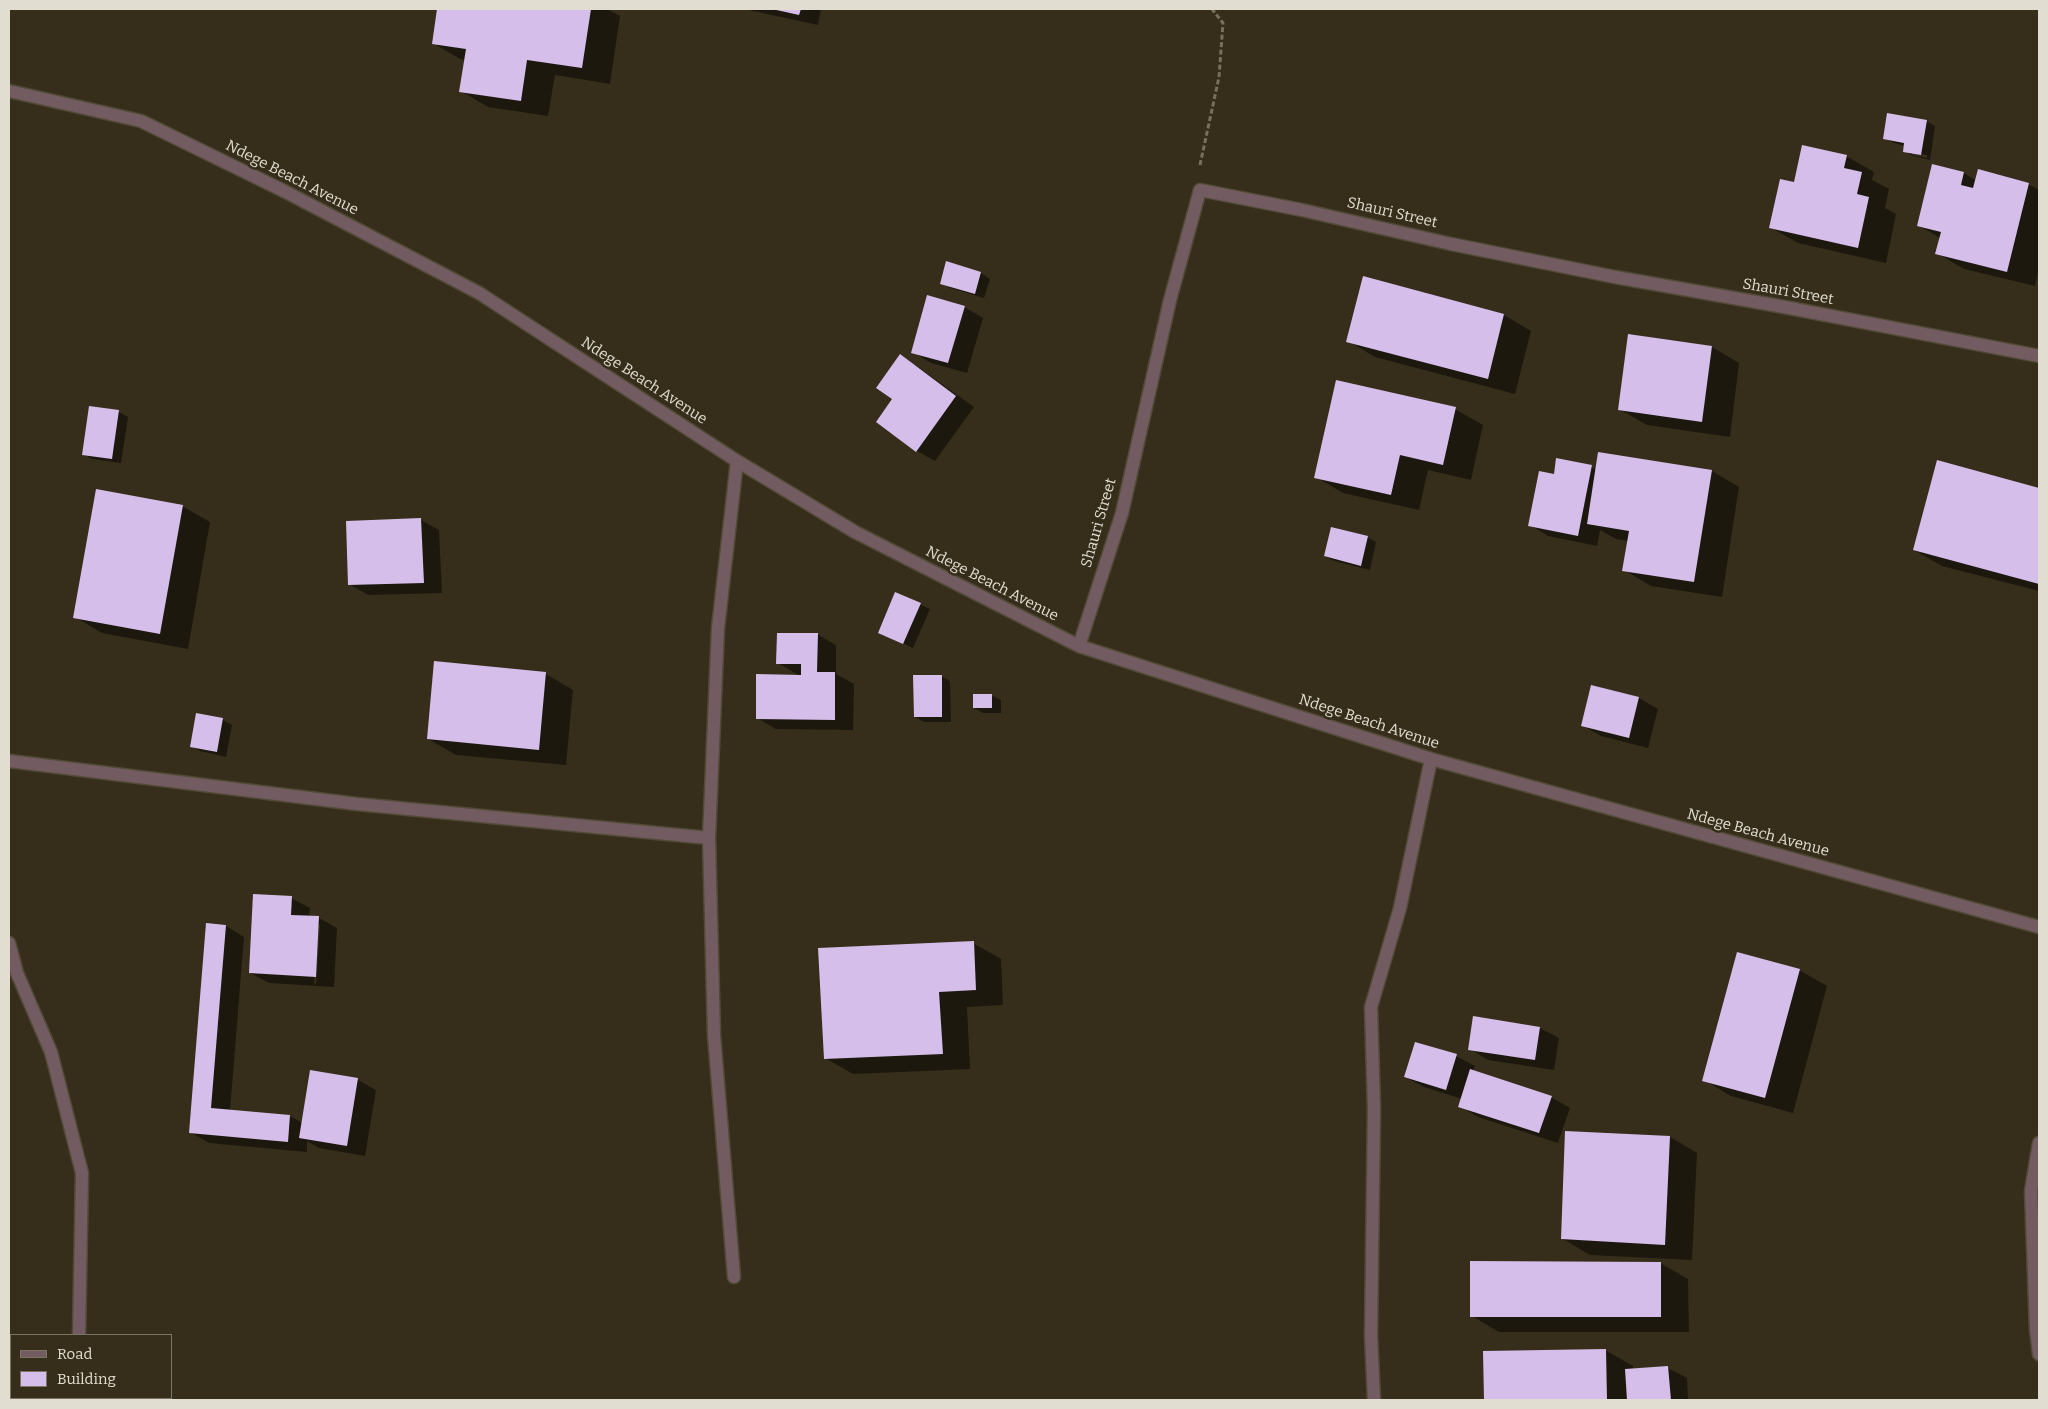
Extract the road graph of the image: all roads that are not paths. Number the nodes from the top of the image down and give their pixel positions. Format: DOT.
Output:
graph roads {
  1 [pos="9,91"];
  2 [pos="2039,356"];
  3 [pos="736,461"];
  4 [pos="1079,646"];
  5 [pos="1431,759"];
  6 [pos="9,761"];
  7 [pos="709,838"];
  8 [pos="2039,927"];
  9 [pos="9,943"];
  10 [pos="2039,1143"];
  11 [pos="734,1277"];
  12 [pos="79,1334"];
  13 [pos="2039,1354"];
  14 [pos="1374,1400"];
  1 -- 3 [label="street, Ndege Beach Avenue"];
  2 -- 4 [label="street, Shauri Street"];
  3 -- 4 [label="street, Ndege Beach Avenue"];
  3 -- 7 [label="street"];
  4 -- 5 [label="street, Ndege Beach Avenue"];
  5 -- 8 [label="street, Ndege Beach Avenue"];
  5 -- 14 [label="street"];
  6 -- 7 [label="street"];
  7 -- 11 [label="street"];
  9 -- 12 [label="street"];
  10 -- 13 [label="street"];
}
